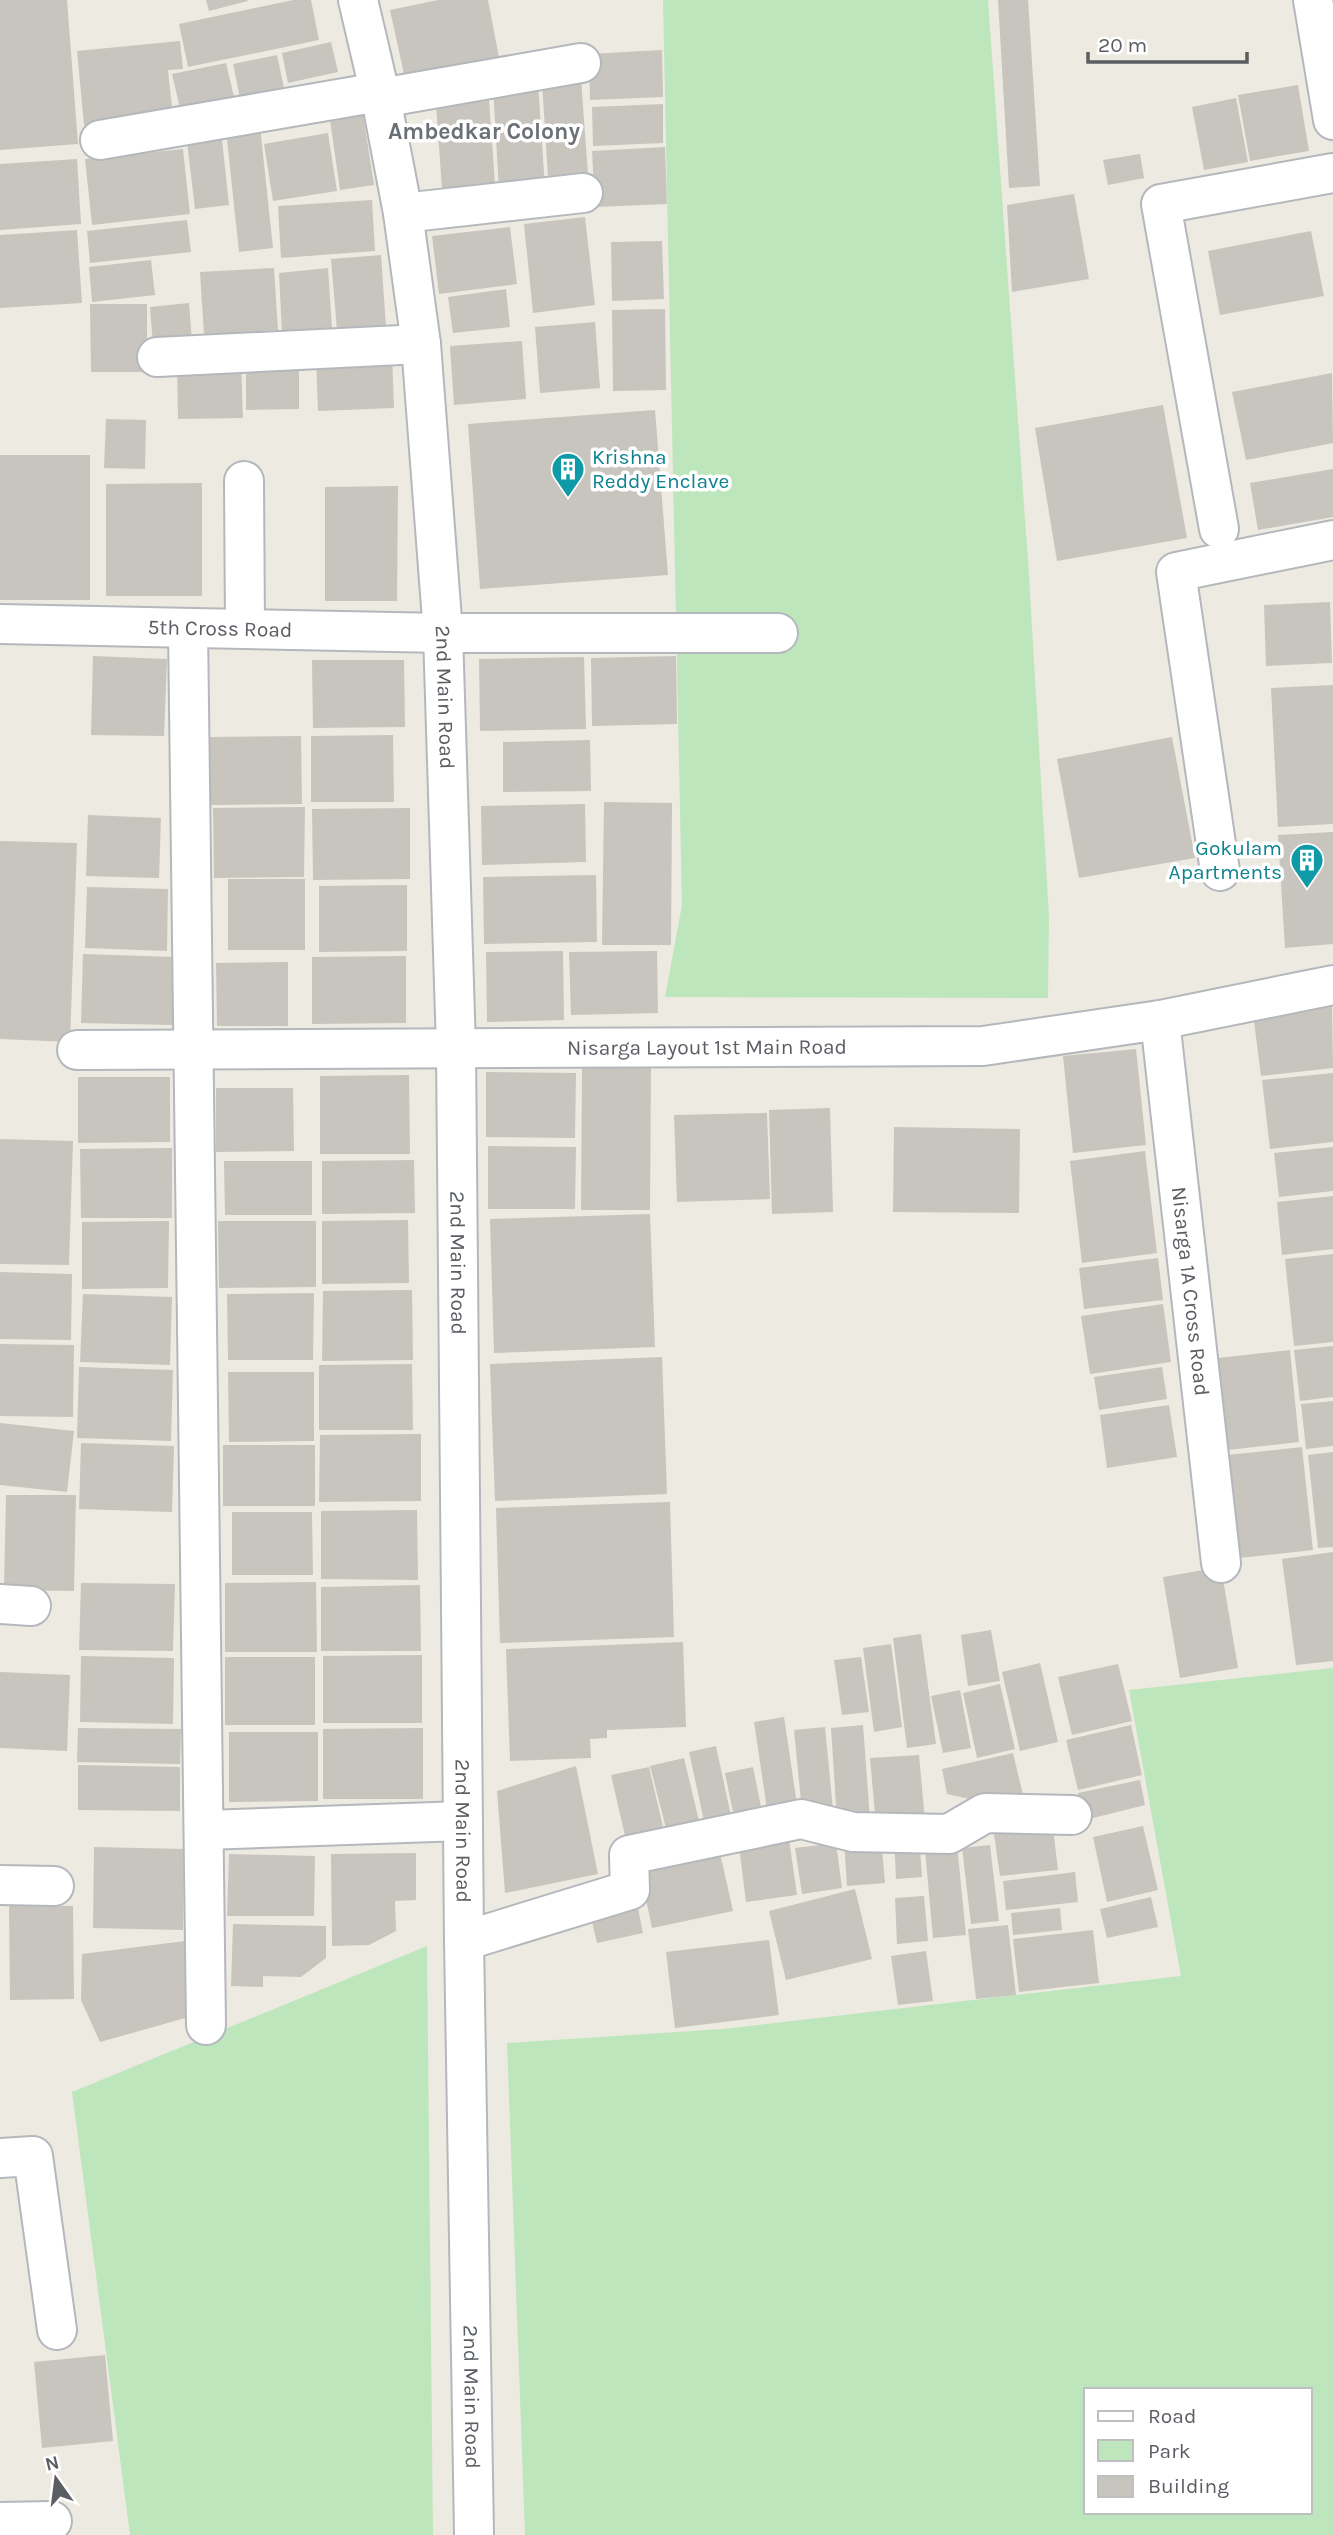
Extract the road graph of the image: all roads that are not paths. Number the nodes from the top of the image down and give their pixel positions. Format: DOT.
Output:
graph roads {
  1 [pos="1313,0"];
  2 [pos="363,1"];
  3 [pos="581,63"];
  4 [pos="380,95"];
  5 [pos="1333,120"];
  6 [pos="100,141"];
  7 [pos="1333,173"];
  8 [pos="583,193"];
  9 [pos="402,213"];
  10 [pos="421,344"];
  11 [pos="157,358"];
  12 [pos="244,481"];
  13 [pos="1219,529"];
  14 [pos="1333,540"];
  15 [pos="0,624"];
  16 [pos="188,628"];
  17 [pos="245,629"];
  18 [pos="778,633"];
  19 [pos="443,634"];
  20 [pos="1220,871"];
  21 [pos="1333,985"];
  22 [pos="1160,1020"];
  23 [pos="456,1048"];
  24 [pos="193,1049"];
  25 [pos="77,1050"];
  26 [pos="1221,1563"];
  27 [pos="1072,1815"];
  28 [pos="463,1821"];
  29 [pos="205,1830"];
  30 [pos="0,1885"];
  31 [pos="54,1886"];
  32 [pos="464,1941"];
  33 [pos="206,2025"];
  34 [pos="0,2158"];
  35 [pos="57,2330"];
  36 [pos="52,2521"];
  37 [pos="0,2522"];
  38 [pos="474,2535"];
  1 -- 5 [label="street"];
  2 -- 4 [label="street, 2nd Main Road"];
  3 -- 4 [label="street"];
  4 -- 6 [label="street"];
  4 -- 9 [label="street, 2nd Main Road"];
  7 -- 13 [label="street"];
  8 -- 9 [label="street"];
  9 -- 10 [label="street, 2nd Main Road"];
  10 -- 11 [label="street"];
  10 -- 19 [label="street, 2nd Main Road"];
  12 -- 17 [label="street"];
  14 -- 20 [label="street"];
  15 -- 16 [label="street, 5th Cross Road"];
  16 -- 17 [label="street, 5th Cross Road"];
  16 -- 24 [label="street"];
  17 -- 19 [label="street, 5th Cross Road"];
  18 -- 19 [label="street, 5th Cross Road"];
  19 -- 23 [label="street, 2nd Main Road"];
  21 -- 22 [label="street, Nisarga Layout 1st Main Road"];
  22 -- 23 [label="street, Nisarga Layout 1st Main Road"];
  22 -- 26 [label="street, Nisarga 1A Cross Road"];
  23 -- 24 [label="street, Nisarga Layout 1st Main Road"];
  23 -- 28 [label="street, 2nd Main Road"];
  24 -- 25 [label="street, Nisarga Layout 1st Main Road"];
  24 -- 29 [label="street"];
  27 -- 32 [label="street"];
  28 -- 29 [label="street"];
  28 -- 32 [label="street, 2nd Main Road"];
  29 -- 33 [label="street"];
  30 -- 31 [label="street"];
  32 -- 38 [label="street, 2nd Main Road"];
  34 -- 35 [label="street"];
  36 -- 37 [label="street"];
}
